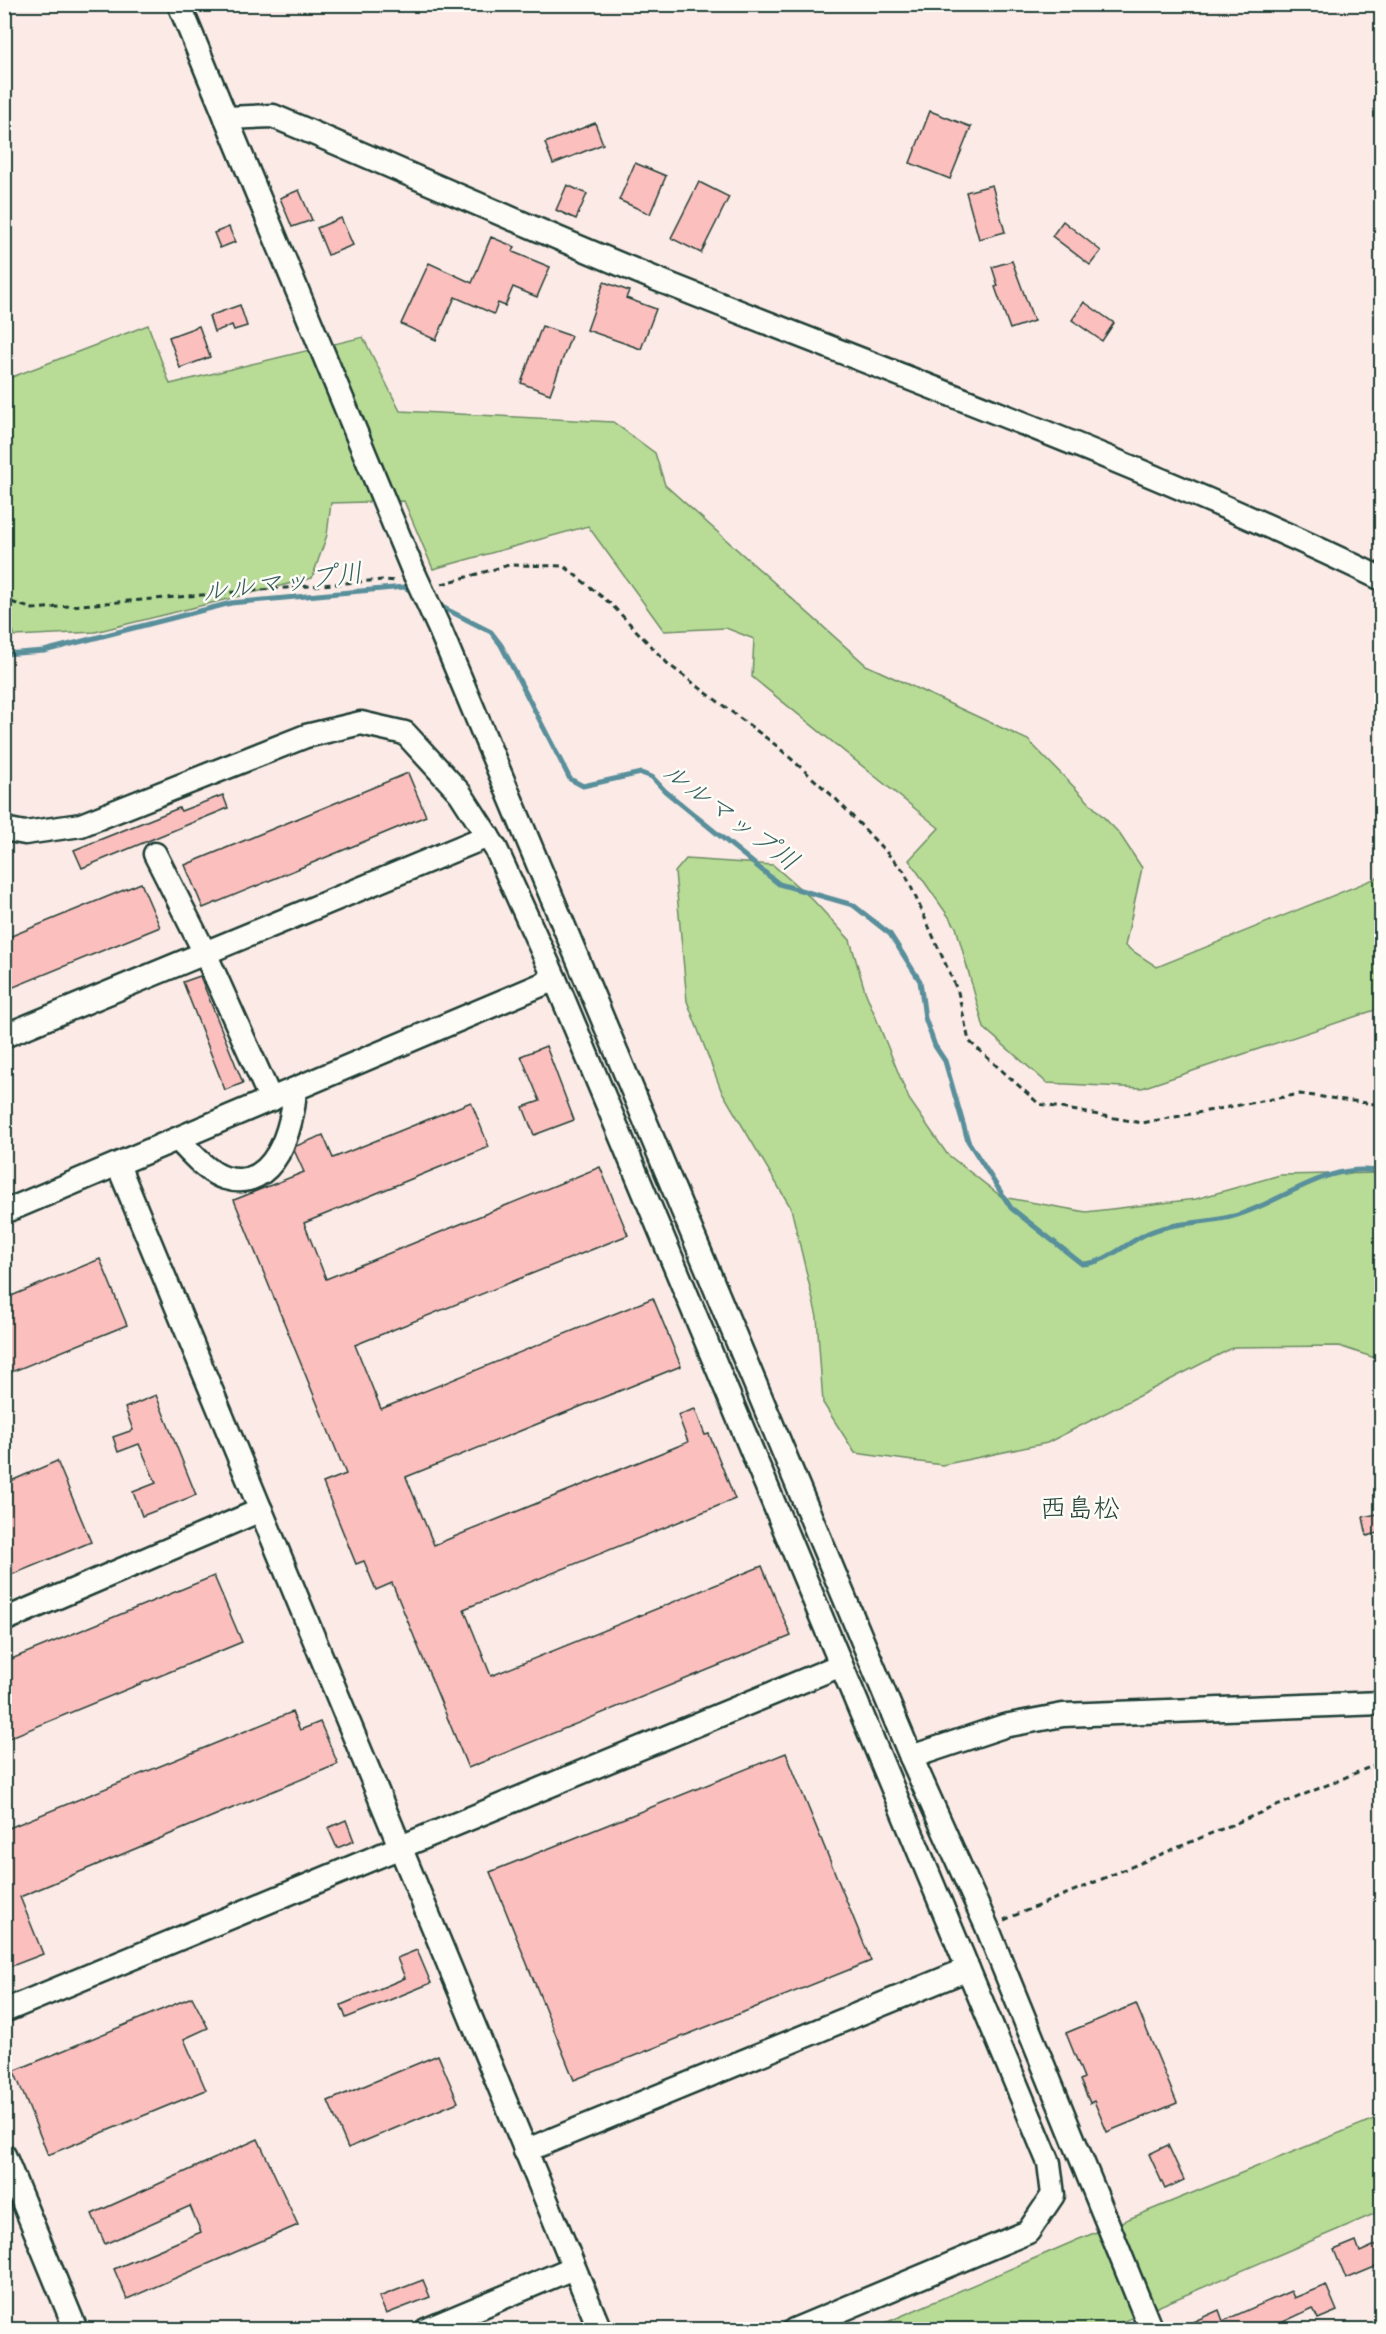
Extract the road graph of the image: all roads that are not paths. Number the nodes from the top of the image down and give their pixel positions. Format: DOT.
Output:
graph roads {
  1 [pos="179,4"];
  2 [pos="226,118"];
  3 [pos="1382,579"];
  4 [pos="4,829"];
  5 [pos="488,836"];
  6 [pos="155,854"];
  7 [pos="205,953"];
  8 [pos="555,979"];
  9 [pos="4,1036"];
  10 [pos="295,1090"];
  11 [pos="271,1100"];
  12 [pos="178,1140"];
  13 [pos="118,1165"];
  14 [pos="6,1208"];
  15 [pos="261,1510"];
  16 [pos="4,1620"];
  17 [pos="841,1665"];
  18 [pos="1382,1703"];
  19 [pos="911,1757"];
  20 [pos="399,1846"];
  21 [pos="968,1969"];
  22 [pos="4,2011"];
  23 [pos="525,2151"];
  24 [pos="4,2154"];
  25 [pos="573,2268"];
  26 [pos="76,2330"];
  27 [pos="426,2330"];
  28 [pos="600,2330"];
  29 [pos="794,2330"];
  30 [pos="1151,2330"];
  1 -- 2 [label="street"];
  2 -- 3 [label="street"];
  2 -- 19 [label="street, bridge"];
  4 -- 5 [label="street"];
  5 -- 7 [label="street"];
  5 -- 8 [label="street"];
  6 -- 7 [label="street"];
  7 -- 9 [label="street"];
  7 -- 11 [label="street"];
  8 -- 10 [label="street"];
  8 -- 17 [label="street"];
  10 -- 11 [label="street"];
  10 -- 12 [label="street"];
  11 -- 12 [label="street"];
  12 -- 13 [label="street"];
  13 -- 14 [label="street"];
  13 -- 15 [label="street"];
  15 -- 16 [label="street"];
  15 -- 20 [label="street"];
  17 -- 20 [label="street"];
  17 -- 21 [label="street"];
  18 -- 19 [label="street"];
  19 -- 30 [label="street"];
  20 -- 22 [label="street"];
  20 -- 23 [label="street"];
  21 -- 23 [label="street"];
  21 -- 29 [label="street"];
  23 -- 25 [label="street"];
  24 -- 26 [label="street"];
  25 -- 27 [label="street"];
  25 -- 28 [label="street"];
}
